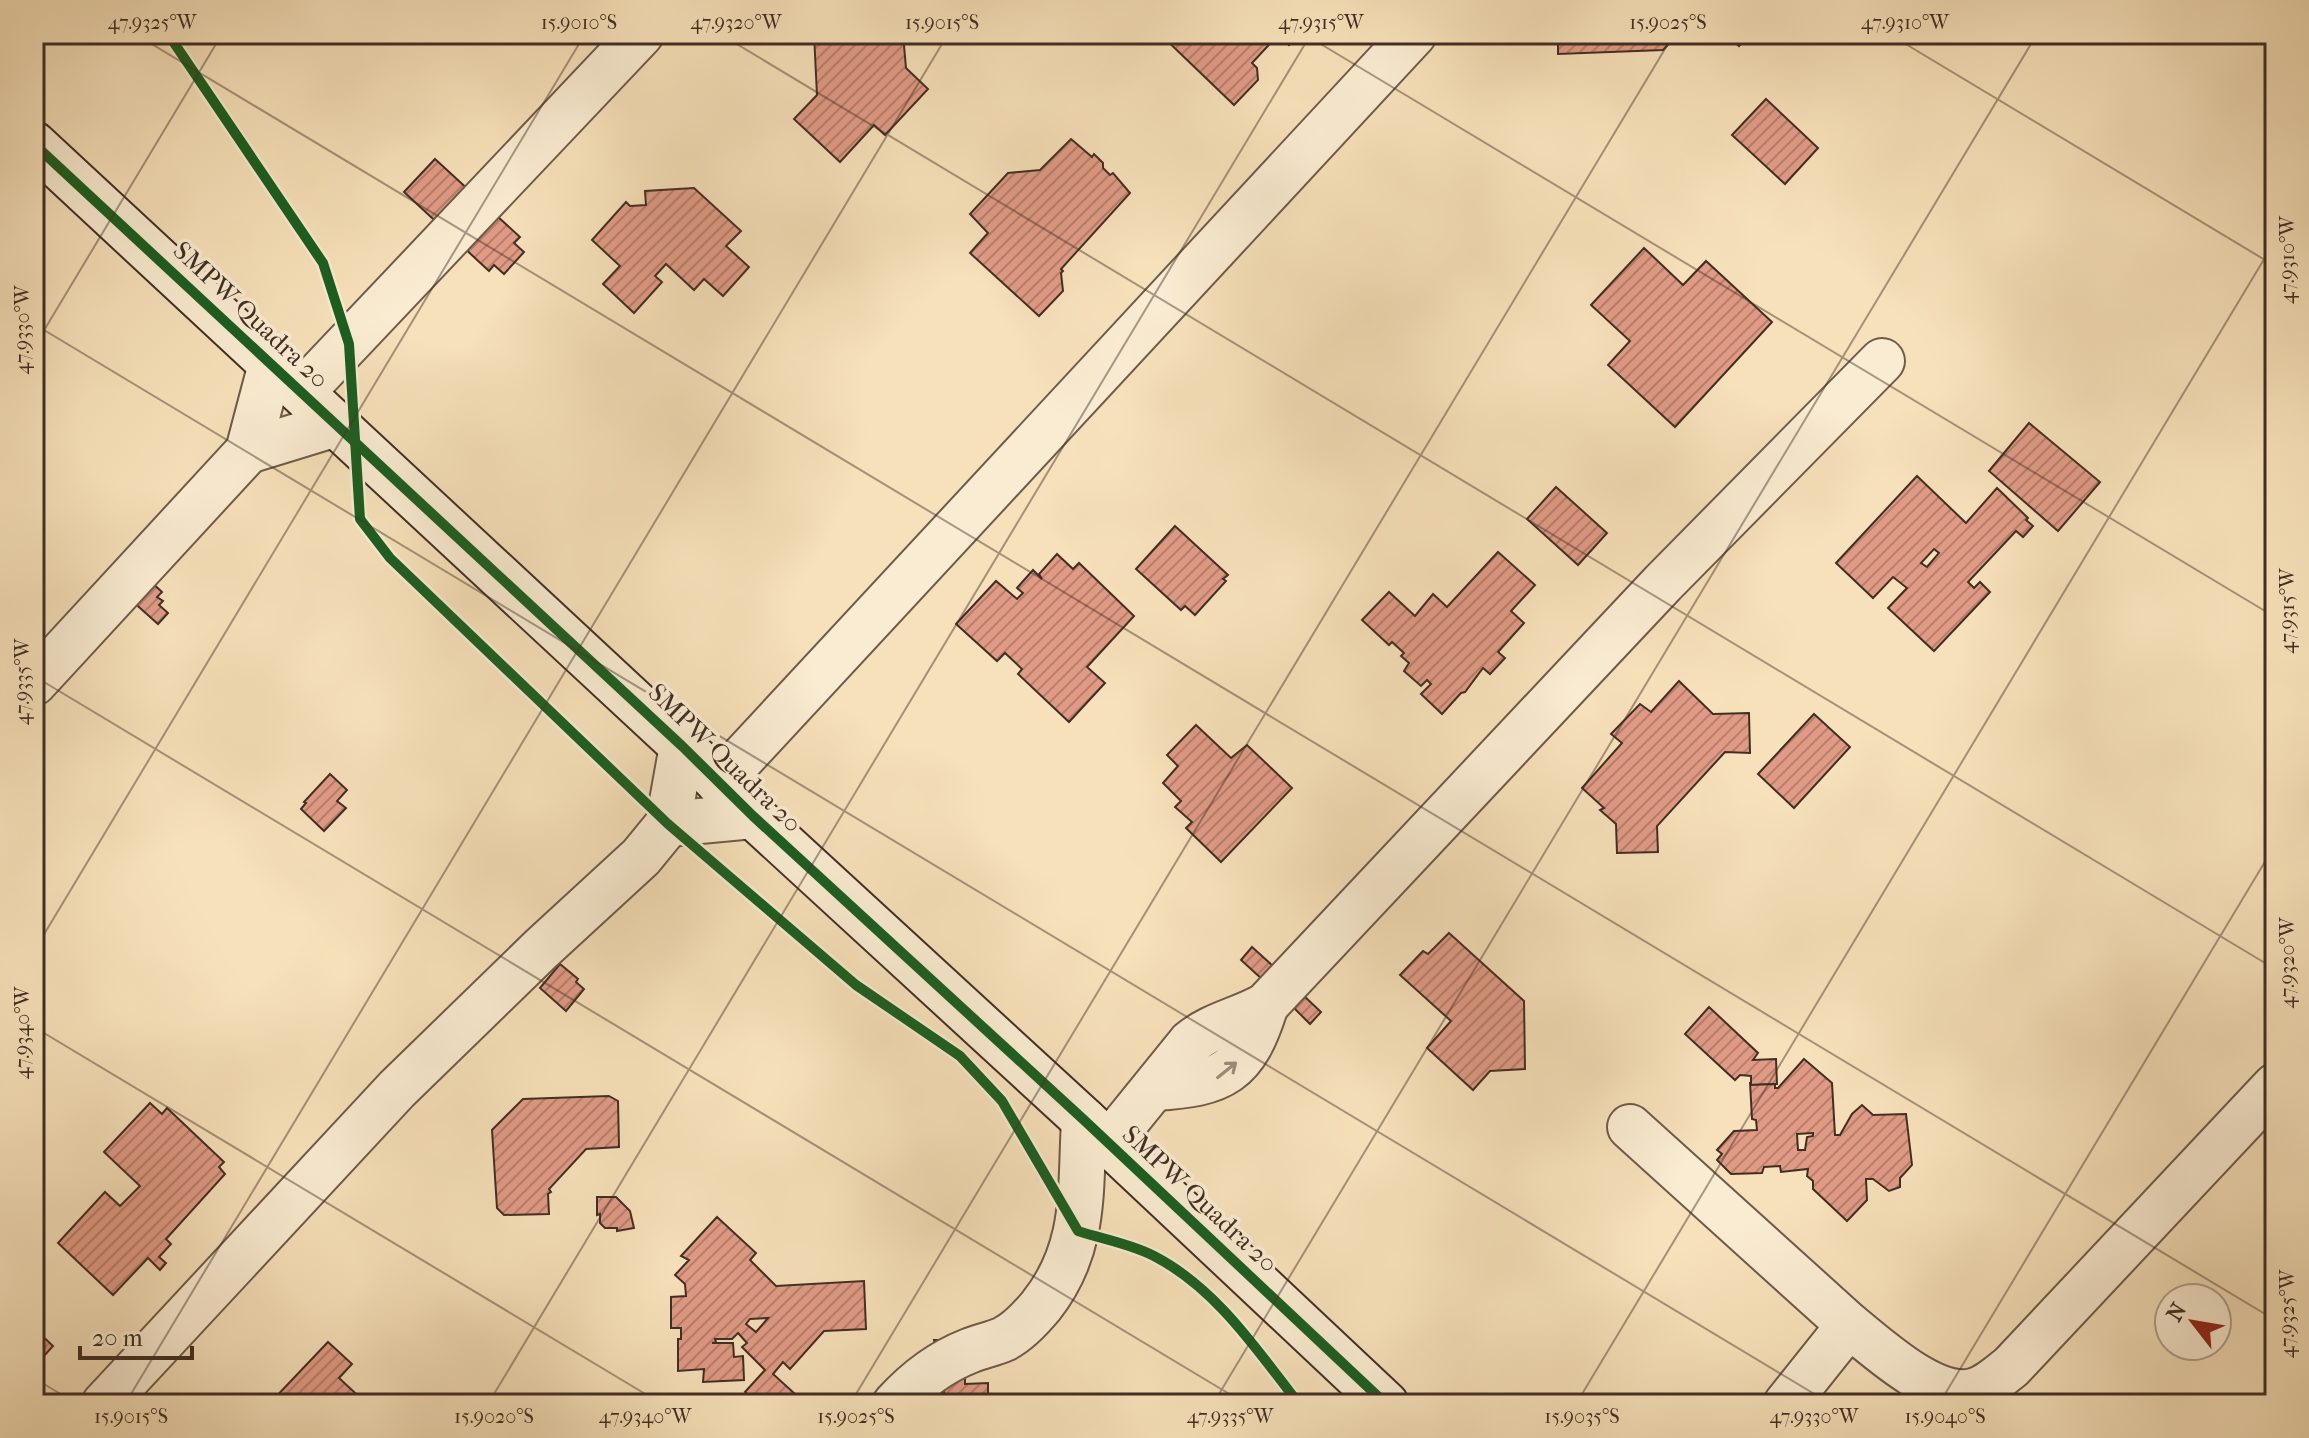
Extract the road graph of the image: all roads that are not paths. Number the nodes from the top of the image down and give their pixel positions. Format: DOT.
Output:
graph roads {
  1 [pos="641,34"];
  2 [pos="1414,34"];
  3 [pos="34,144"];
  4 [pos="1882,361"];
  5 [pos="286,378"];
  6 [pos="336,424"];
  7 [pos="248,451"];
  8 [pos="34,683"];
  9 [pos="682,746"];
  10 [pos="719,783"];
  11 [pos="753,816"];
  12 [pos="668,824"];
  13 [pos="2275,1086"];
  14 [pos="1630,1127"];
  15 [pos="1096,1131"];
  16 [pos="1849,1325"];
  17 [pos="104,1404"];
  18 [pos="895,1404"];
  19 [pos="1386,1404"];
  20 [pos="1786,1404"];
  1 -- 5 [label="street"];
  2 -- 10 [label="street"];
  3 -- 5 [label="street, SMPW Quadra 20"];
  4 -- 15 [label="street"];
  5 -- 6 [label="street, SMPW Quadra 20"];
  5 -- 7 [label="street"];
  6 -- 7 [label="street"];
  6 -- 9 [label="street, SMPW Quadra 20"];
  7 -- 8 [label="street"];
  9 -- 10 [label="street, SMPW Quadra 20"];
  9 -- 12 [label="street"];
  10 -- 11 [label="street, SMPW Quadra 20"];
  11 -- 12 [label="street"];
  11 -- 15 [label="street, SMPW Quadra 20"];
  12 -- 17 [label="street"];
  13 -- 16 [label="street"];
  14 -- 16 [label="street"];
  15 -- 18 [label="street"];
  15 -- 19 [label="street, SMPW Quadra 20"];
  16 -- 20 [label="street"];
}
